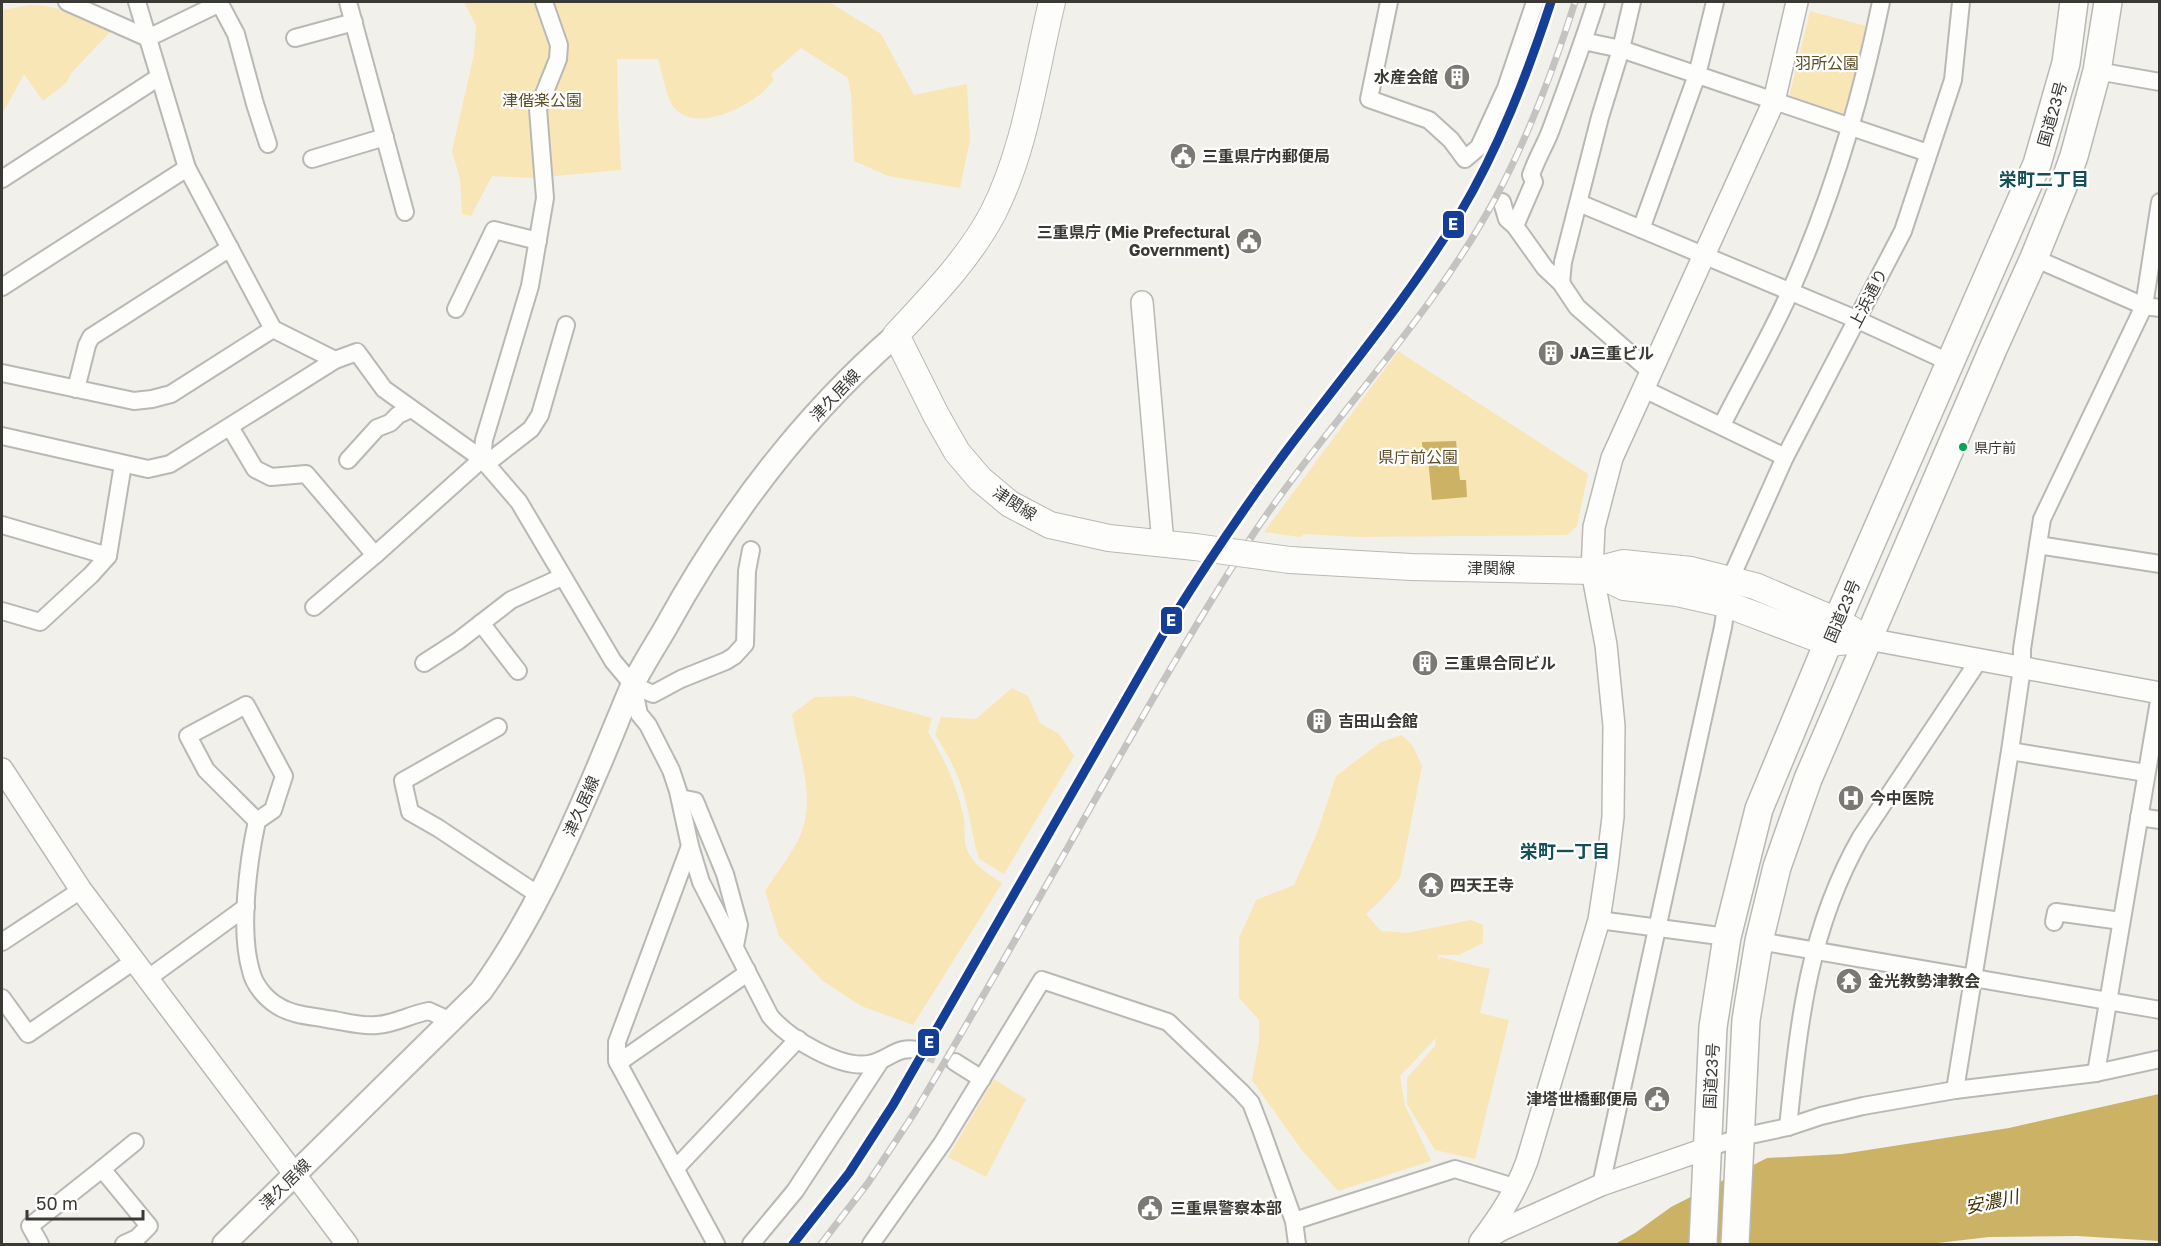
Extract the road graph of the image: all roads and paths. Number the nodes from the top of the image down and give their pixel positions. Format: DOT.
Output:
graph roads {
  1 [pos="72,2"];
  2 [pos="137,2"];
  3 [pos="219,2"];
  4 [pos="348,2"];
  5 [pos="544,2"];
  6 [pos="1052,2"];
  7 [pos="1389,2"];
  8 [pos="1535,2"];
  9 [pos="1596,2"];
  10 [pos="1632,2"];
  11 [pos="1715,2"];
  12 [pos="1797,2"];
  13 [pos="1881,2"];
  14 [pos="1961,2"];
  15 [pos="2074,2"];
  16 [pos="2108,2"];
  17 [pos="354,22"];
  18 [pos="148,38"];
  19 [pos="295,38"];
  20 [pos="1583,42"];
  21 [pos="1621,49"];
  22 [pos="2097,71"];
  23 [pos="1697,75"];
  24 [pos="159,77"];
  25 [pos="2160,82"];
  26 [pos="1774,101"];
  27 [pos="1850,125"];
  28 [pos="385,137"];
  29 [pos="268,144"];
  30 [pos="1928,153"];
  31 [pos="312,159"];
  32 [pos="187,168"];
  33 [pos="2,179"];
  34 [pos="1502,202"];
  35 [pos="2160,202"];
  36 [pos="1579,203"];
  37 [pos="405,212"];
  38 [pos="1515,226"];
  39 [pos="1641,229"];
  40 [pos="538,241"];
  41 [pos="230,248"];
  42 [pos="1704,256"];
  43 [pos="2034,258"];
  44 [pos="1561,283"];
  45 [pos="2,287"];
  46 [pos="1790,293"];
  47 [pos="1142,302"];
  48 [pos="2152,307"];
  49 [pos="456,309"];
  50 [pos="1858,320"];
  51 [pos="566,325"];
  52 [pos="273,328"];
  53 [pos="896,335"];
  54 [pos="335,360"];
  55 [pos="1951,363"];
  56 [pos="2,373"];
  57 [pos="1648,380"];
  58 [pos="76,389"];
  59 [pos="411,409"];
  60 [pos="1722,425"];
  61 [pos="230,427"];
  62 [pos="2,436"];
  63 [pos="1785,457"];
  64 [pos="348,460"];
  65 [pos="484,462"];
  66 [pos="123,464"];
  67 [pos="2,525"];
  68 [pos="1163,544"];
  69 [pos="2038,545"];
  70 [pos="751,549"];
  71 [pos="375,555"];
  72 [pos="108,556"];
  73 [pos="2160,564"];
  74 [pos="1592,571"];
  75 [pos="562,577"];
  76 [pos="1728,592"];
  77 [pos="314,607"];
  78 [pos="2,611"];
  79 [pos="481,623"];
  80 [pos="1833,632"];
  81 [pos="1868,639"];
  82 [pos="1979,660"];
  83 [pos="424,663"];
  84 [pos="2022,668"];
  85 [pos="518,671"];
  86 [pos="633,685"];
  87 [pos="2160,694"];
  88 [pos="498,727"];
  89 [pos="2010,752"];
  90 [pos="2146,773"];
  91 [pos="3,774"];
  92 [pos="680,798"];
  93 [pos="2139,817"];
  94 [pos="2160,820"];
  95 [pos="257,821"];
  96 [pos="690,846"];
  97 [pos="81,890"];
  98 [pos="540,896"];
  99 [pos="246,907"];
  100 [pos="1599,920"];
  101 [pos="2121,921"];
  102 [pos="2054,922"];
  103 [pos="1657,927"];
  104 [pos="1727,937"];
  105 [pos="1759,941"];
  106 [pos="2,942"];
  107 [pos="735,946"];
  108 [pos="1814,951"];
  109 [pos="134,961"];
  110 [pos="747,970"];
  111 [pos="1974,977"];
  112 [pos="147,979"];
  113 [pos="2,998"];
  114 [pos="2108,1001"];
  115 [pos="2160,1010"];
  116 [pos="451,1022"];
  117 [pos="798,1039"];
  118 [pos="921,1051"];
  119 [pos="2160,1059"];
  120 [pos="881,1060"];
  121 [pos="955,1062"];
  122 [pos="618,1064"];
  123 [pos="2096,1073"];
  124 [pos="982,1079"];
  125 [pos="1955,1090"];
  126 [pos="1788,1127"];
  127 [pos="1741,1141"];
  128 [pos="135,1142"];
  129 [pos="1708,1153"];
  130 [pos="676,1168"];
  131 [pos="102,1169"];
  132 [pos="296,1174"];
  133 [pos="1601,1185"];
  134 [pos="1517,1188"];
  135 [pos="1294,1221"];
  136 [pos="879,1241"];
  137 [pos="1478,1244"];
  138 [pos="40,1245"];
  139 [pos="124,1245"];
  140 [pos="224,1245"];
  141 [pos="347,1245"];
  142 [pos="717,1245"];
  143 [pos="751,1245"];
  144 [pos="1297,1245"];
  145 [pos="1703,1245"];
  146 [pos="1735,1245"];
  1 -- 18 [label="street"];
  2 -- 18 [label="street"];
  3 -- 18 [label="street"];
  3 -- 29 [label="street"];
  4 -- 17 [label="street"];
  5 -- 40 [label="street"];
  6 -- 53 [label="main road"];
  7 -- 8 [label="street"];
  9 -- 20 [label="street"];
  10 -- 21 [label="street"];
  11 -- 23 [label="street"];
  12 -- 26 [label="street"];
  13 -- 27 [label="street"];
  14 -- 30 [label="street, 上浜通り"];
  15 -- 55 [label="highway, 国道23号"];
  16 -- 22 [label="highway, 国道23号"];
  17 -- 19 [label="street"];
  17 -- 28 [label="street"];
  18 -- 24 [label="street"];
  20 -- 21 [label="street"];
  20 -- 38 [label="street"];
  21 -- 23 [label="street"];
  21 -- 36 [label="street"];
  22 -- 25 [label="street"];
  22 -- 43 [label="highway, 国道23号"];
  23 -- 26 [label="street"];
  23 -- 39 [label="street"];
  24 -- 32 [label="street"];
  24 -- 33 [label="street"];
  26 -- 27 [label="street"];
  26 -- 42 [label="street"];
  27 -- 30 [label="street"];
  27 -- 46 [label="street"];
  28 -- 31 [label="street"];
  28 -- 37 [label="street"];
  30 -- 50 [label="street, 上浜通り"];
  32 -- 41 [label="street"];
  32 -- 45 [label="street"];
  34 -- 38 [label="street"];
  35 -- 48 [label="street"];
  36 -- 39 [label="street"];
  36 -- 44 [label="street"];
  38 -- 44 [label="street"];
  39 -- 42 [label="street"];
  40 -- 49 [label="street"];
  40 -- 65 [label="street"];
  41 -- 52 [label="street"];
  41 -- 58 [label="street"];
  42 -- 46 [label="street"];
  42 -- 57 [label="street"];
  43 -- 48 [label="street"];
  43 -- 81 [label="highway, 国道23号"];
  44 -- 57 [label="street"];
  46 -- 50 [label="street"];
  46 -- 60 [label="street"];
  47 -- 68 [label="street"];
  48 -- 69 [label="street"];
  50 -- 55 [label="street"];
  50 -- 63 [label="street, 上浜通り"];
  51 -- 65 [label="street"];
  52 -- 54 [label="street"];
  52 -- 58 [label="street"];
  53 -- 68 [label="main road, 津関線"];
  53 -- 86 [label="main road, 津久居線"];
  54 -- 59 [label="street"];
  54 -- 61 [label="street"];
  55 -- 80 [label="highway, 国道23号"];
  56 -- 58 [label="street"];
  57 -- 60 [label="street"];
  57 -- 74 [label="street"];
  59 -- 64 [label="street"];
  59 -- 65 [label="street"];
  60 -- 63 [label="street"];
  61 -- 66 [label="street"];
  61 -- 71 [label="street"];
  62 -- 66 [label="street"];
  63 -- 76 [label="street, 上浜通り"];
  65 -- 71 [label="street"];
  65 -- 75 [label="street"];
  66 -- 72 [label="street"];
  67 -- 72 [label="street"];
  68 -- 74 [label="main road, 津関線, bridge"];
  69 -- 73 [label="street"];
  69 -- 84 [label="street"];
  70 -- 86 [label="street"];
  71 -- 77 [label="street"];
  72 -- 78 [label="street"];
  74 -- 76 [label="main road, 津関線"];
  74 -- 100 [label="street"];
  75 -- 79 [label="street"];
  75 -- 86 [label="street"];
  76 -- 80 [label="main road, 津関線"];
  76 -- 103 [label="street, 上浜通り"];
  79 -- 83 [label="street"];
  79 -- 85 [label="street"];
  80 -- 81 [label="main road, 津関線"];
  80 -- 104 [label="highway, 国道23号"];
  81 -- 82 [label="street"];
  81 -- 105 [label="highway, 国道23号"];
  82 -- 84 [label="street"];
  82 -- 108 [label="street"];
  84 -- 87 [label="street"];
  84 -- 89 [label="street"];
  86 -- 92 [label="street"];
  86 -- 98 [label="main road, 津久居線"];
  87 -- 90 [label="street"];
  88 -- 98 [label="street"];
  89 -- 90 [label="street"];
  89 -- 111 [label="street"];
  90 -- 93 [label="street"];
  91 -- 97 [label="street"];
  92 -- 96 [label="street"];
  92 -- 107 [label="street"];
  93 -- 94 [label="street"];
  93 -- 101 [label="street"];
  95 -- 95 [label="street"];
  95 -- 99 [label="street"];
  96 -- 107 [label="street"];
  96 -- 122 [label="street"];
  97 -- 106 [label="street"];
  97 -- 109 [label="street"];
  98 -- 116 [label="main road, 津久居線"];
  99 -- 112 [label="street"];
  99 -- 116 [label="street"];
  100 -- 103 [label="street"];
  100 -- 134 [label="street"];
  101 -- 102 [label="street"];
  101 -- 114 [label="street"];
  103 -- 104 [label="street"];
  103 -- 133 [label="street, 上浜通り"];
  104 -- 129 [label="highway, 国道23号"];
  105 -- 108 [label="street"];
  105 -- 127 [label="highway, 国道23号"];
  107 -- 110 [label="street"];
  108 -- 111 [label="street"];
  108 -- 126 [label="street"];
  109 -- 112 [label="street"];
  109 -- 113 [label="street"];
  110 -- 117 [label="street"];
  110 -- 122 [label="street"];
  111 -- 114 [label="street"];
  111 -- 125 [label="street"];
  112 -- 132 [label="street"];
  114 -- 115 [label="street"];
  114 -- 123 [label="street"];
  116 -- 132 [label="main road, 津久居線"];
  117 -- 120 [label="street"];
  117 -- 130 [label="street"];
  118 -- 120 [label="street"];
  119 -- 123 [label="street"];
  120 -- 143 [label="street"];
  121 -- 124 [label="street"];
  122 -- 130 [label="street"];
  123 -- 125 [label="street"];
  124 -- 135 [label="street"];
  124 -- 136 [label="street"];
  125 -- 126 [label="street"];
  126 -- 127 [label="street"];
  127 -- 129 [label="street"];
  127 -- 146 [label="highway, 国道23号"];
  128 -- 131 [label="street"];
  129 -- 133 [label="street"];
  129 -- 145 [label="highway, 国道23号"];
  130 -- 142 [label="street"];
  131 -- 138 [label="street"];
  131 -- 139 [label="street"];
  132 -- 140 [label="main road, 津久居線"];
  132 -- 141 [label="street"];
  133 -- 137 [label="street"];
  134 -- 135 [label="street"];
  134 -- 137 [label="street"];
  135 -- 144 [label="street"];
}
